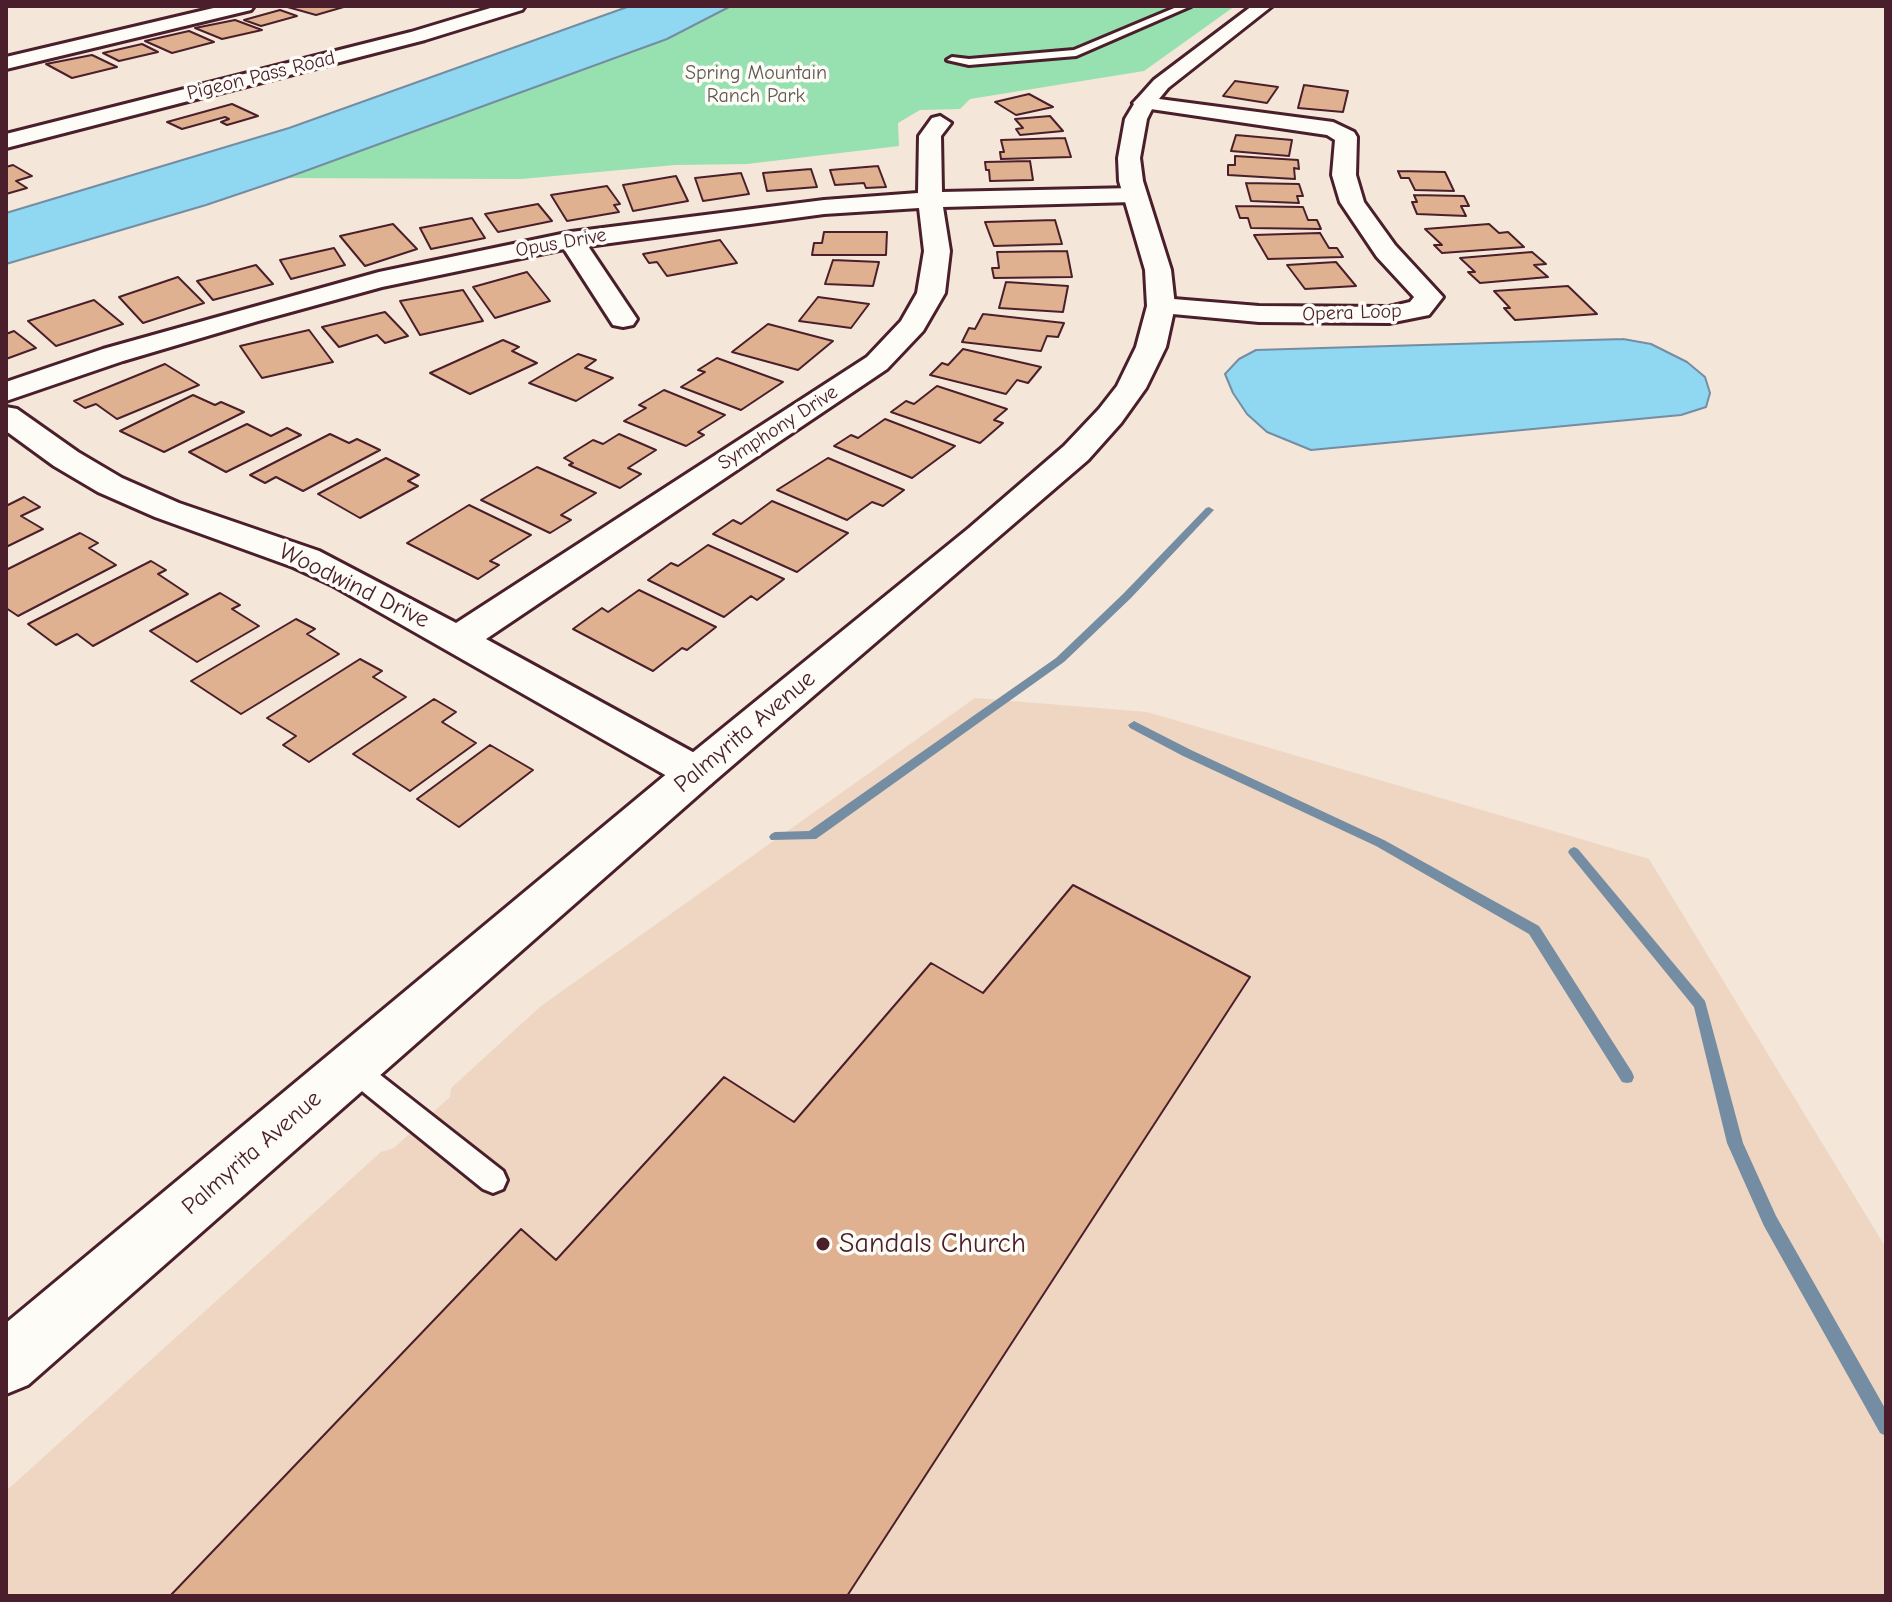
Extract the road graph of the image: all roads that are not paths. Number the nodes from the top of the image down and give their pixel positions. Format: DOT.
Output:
graph roads {
  1 [pos="245,6"];
  2 [pos="516,6"];
  3 [pos="1187,6"];
  4 [pos="1263,6"];
  5 [pos="137,10"];
  6 [pos="171,24"];
  7 [pos="952,60"];
  8 [pos="6,63"];
  9 [pos="1144,103"];
  10 [pos="940,123"];
  11 [pos="6,141"];
  12 [pos="1134,195"];
  13 [pos="930,200"];
  14 [pos="571,240"];
  15 [pos="1161,306"];
  16 [pos="623,319"];
  17 [pos="6,392"];
  18 [pos="6,416"];
  19 [pos="459,639"];
  20 [pos="696,773"];
  21 [pos="351,1067"];
  22 [pos="493,1180"];
  23 [pos="6,1363"];
  1 -- 6 [label="street"];
  2 -- 11 [label="street, Pigeon Pass Road"];
  3 -- 7 [label="lane"];
  4 -- 9 [label="street, Palmyrita Avenue"];
  5 -- 6 [label="street"];
  6 -- 8 [label="street"];
  9 -- 12 [label="street, Palmyrita Avenue"];
  9 -- 15 [label="street, Opera Loop"];
  10 -- 13 [label="street, Symphony Drive"];
  12 -- 13 [label="street, Opus Drive"];
  12 -- 15 [label="street, Palmyrita Avenue"];
  13 -- 14 [label="street, Opus Drive"];
  13 -- 19 [label="street, Symphony Drive"];
  14 -- 16 [label="street"];
  14 -- 17 [label="street, Opus Drive"];
  15 -- 20 [label="street, Palmyrita Avenue"];
  18 -- 19 [label="street, Woodwind Drive"];
  19 -- 20 [label="street, Woodwind Drive"];
  20 -- 21 [label="street, Palmyrita Avenue"];
  21 -- 22 [label="lane"];
  21 -- 23 [label="street, Palmyrita Avenue"];
}
